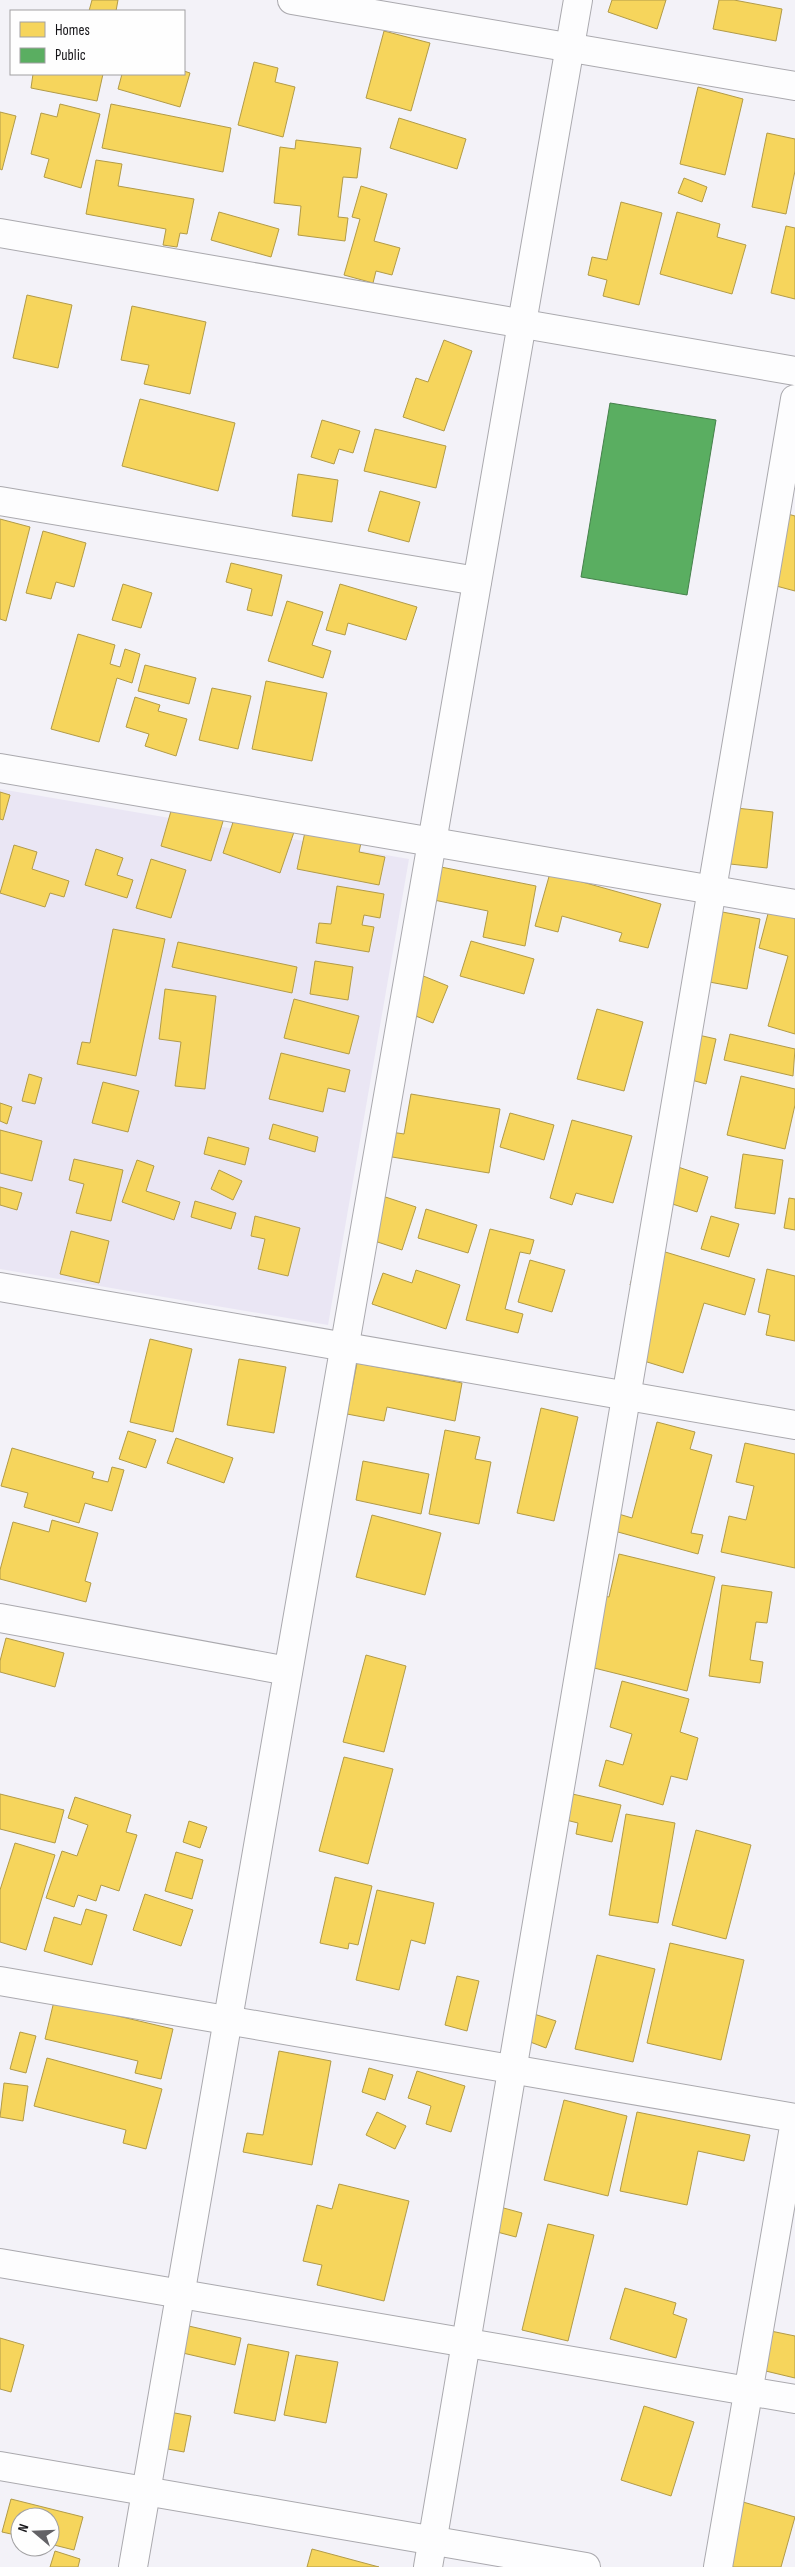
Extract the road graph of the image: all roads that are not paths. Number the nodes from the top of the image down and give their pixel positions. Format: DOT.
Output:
graph roads {
  1 [pos="292,0"];
  2 [pos="578,0"];
  3 [pos="570,47"];
  4 [pos="795,86"];
  5 [pos="0,234"];
  6 [pos="522,324"];
  7 [pos="795,371"];
  8 [pos="795,400"];
  9 [pos="0,501"];
  10 [pos="477,581"];
  11 [pos="0,768"];
  12 [pos="432,841"];
  13 [pos="712,890"];
  14 [pos="795,904"];
  15 [pos="0,1287"];
  16 [pos="345,1347"];
  17 [pos="626,1396"];
  18 [pos="795,1425"];
  19 [pos="0,1618"];
  20 [pos="288,1671"];
  21 [pos="0,1981"];
  22 [pos="227,2020"];
  23 [pos="512,2069"];
  24 [pos="795,2119"];
  25 [pos="0,2263"];
  26 [pos="180,2294"];
  27 [pos="465,2342"];
  28 [pos="748,2391"];
  29 [pos="795,2399"];
  30 [pos="0,2466"];
  31 [pos="146,2492"];
  32 [pos="432,2541"];
  33 [pos="133,2567"];
  34 [pos="428,2567"];
  35 [pos="586,2567"];
  36 [pos="718,2567"];
  1 -- 3 [label="street"];
  2 -- 3 [label="street"];
  3 -- 4 [label="street"];
  3 -- 6 [label="street"];
  5 -- 6 [label="street"];
  6 -- 7 [label="street"];
  6 -- 10 [label="street"];
  8 -- 13 [label="street"];
  9 -- 10 [label="street"];
  10 -- 12 [label="street"];
  11 -- 12 [label="street"];
  12 -- 13 [label="street"];
  12 -- 16 [label="street"];
  13 -- 14 [label="street"];
  13 -- 17 [label="street"];
  15 -- 16 [label="street"];
  16 -- 17 [label="street"];
  16 -- 20 [label="street"];
  17 -- 18 [label="street"];
  17 -- 23 [label="street"];
  19 -- 20 [label="street"];
  20 -- 22 [label="street"];
  21 -- 22 [label="street"];
  22 -- 23 [label="street"];
  22 -- 26 [label="street"];
  23 -- 24 [label="street"];
  23 -- 27 [label="street"];
  24 -- 28 [label="street"];
  25 -- 26 [label="street"];
  26 -- 27 [label="street"];
  26 -- 31 [label="street"];
  27 -- 28 [label="street"];
  27 -- 32 [label="street"];
  28 -- 29 [label="street"];
  28 -- 36 [label="street"];
  30 -- 31 [label="street"];
  31 -- 32 [label="street"];
  31 -- 33 [label="street"];
  32 -- 34 [label="street"];
  32 -- 35 [label="street"];
}
